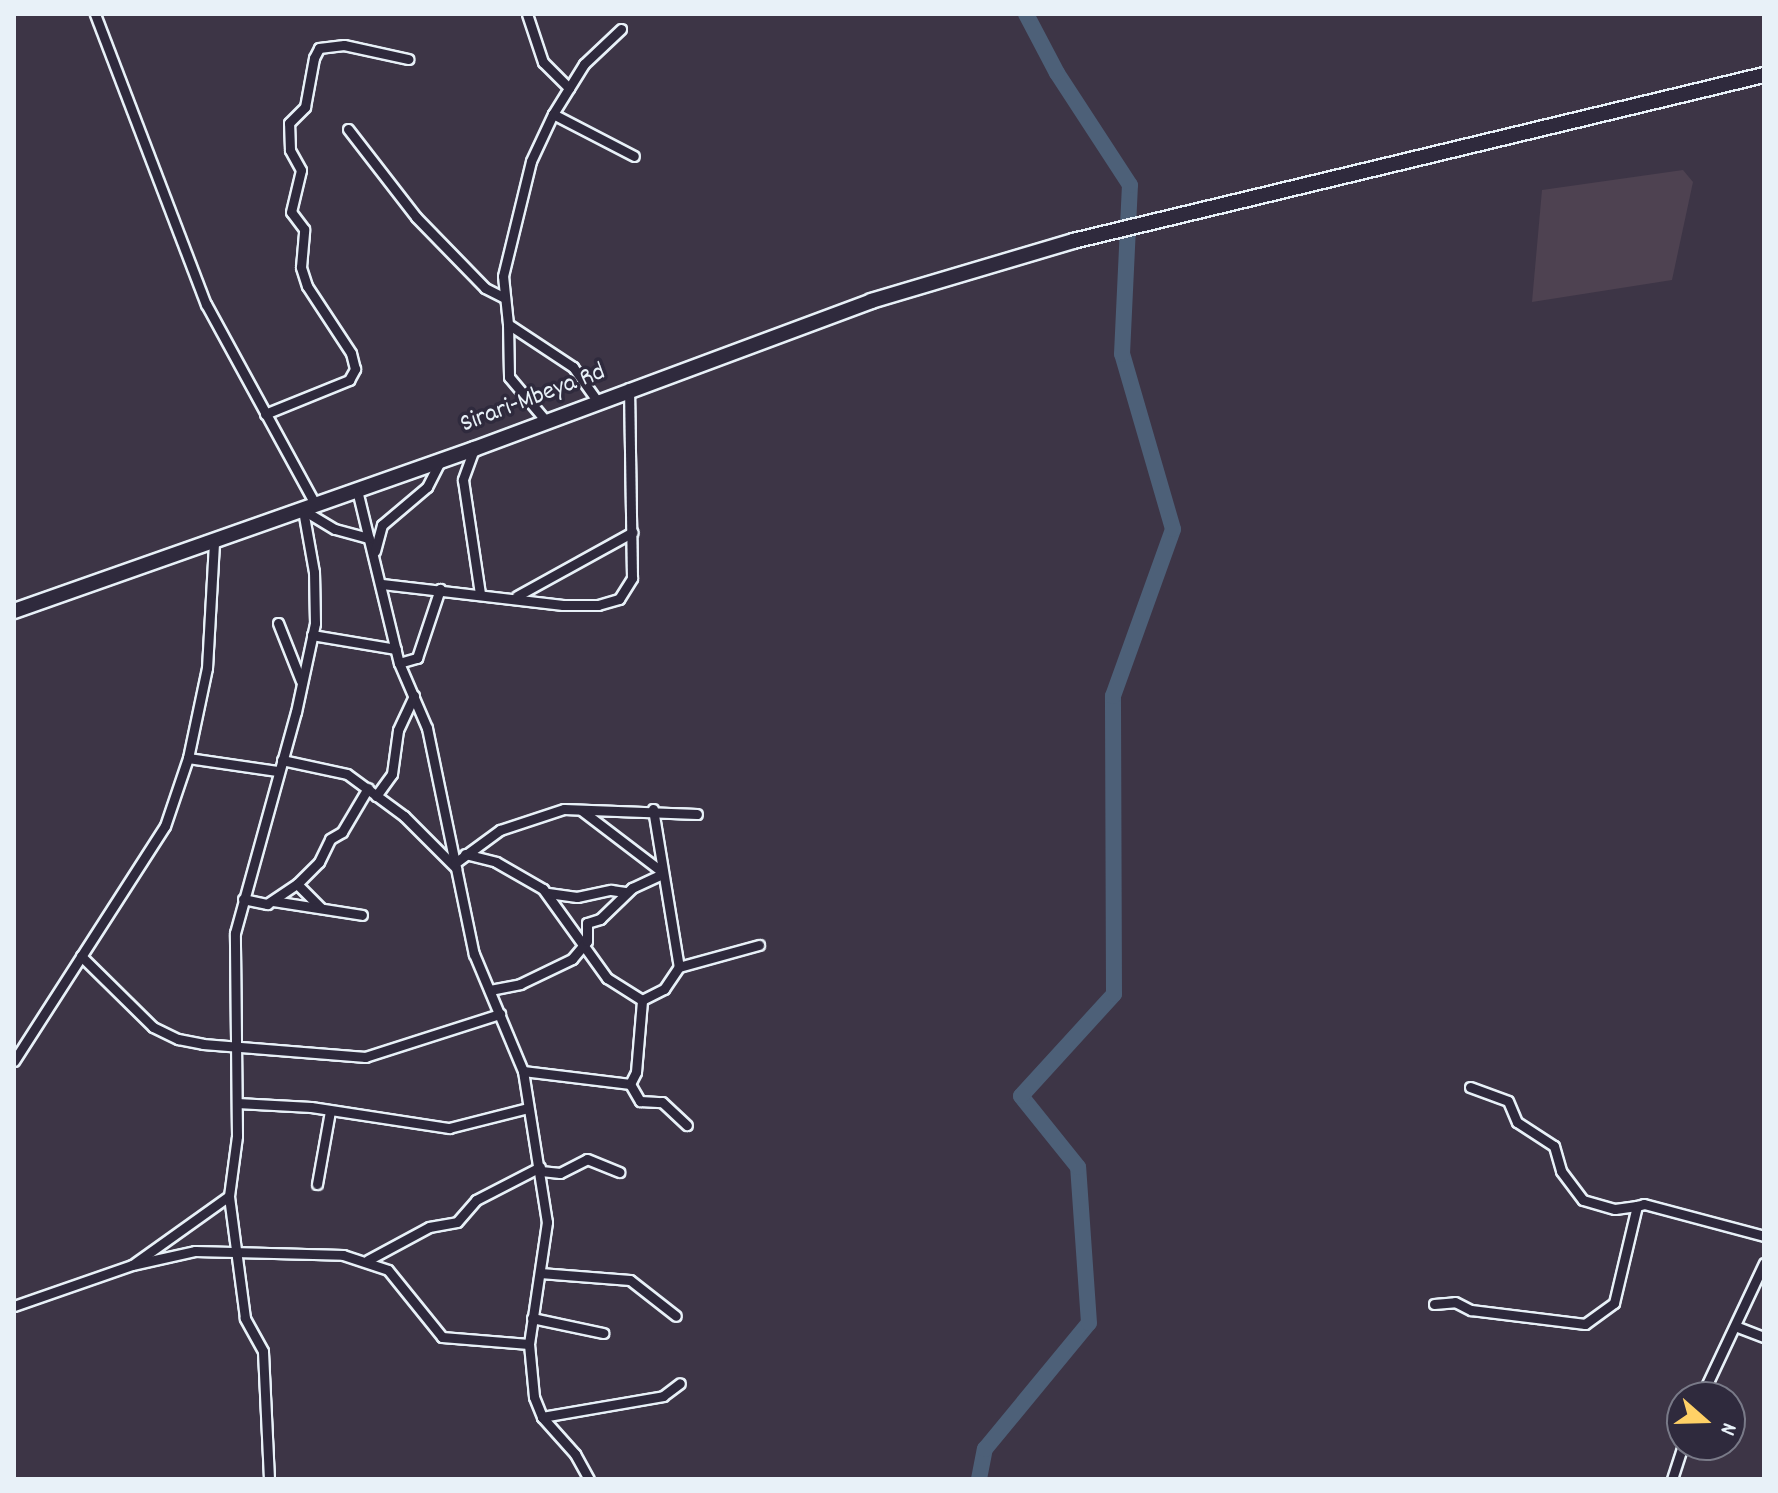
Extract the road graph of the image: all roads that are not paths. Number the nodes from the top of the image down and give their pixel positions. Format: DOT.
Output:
graph roads {
  1 [pos="95,14"];
  2 [pos="527,14"];
  3 [pos="621,29"];
  4 [pos="408,59"];
  5 [pos="1764,75"];
  6 [pos="569,88"];
  7 [pos="553,114"];
  8 [pos="348,129"];
  9 [pos="634,156"];
  10 [pos="503,297"];
  11 [pos="508,324"];
  12 [pos="629,388"];
  13 [pos="598,402"];
  14 [pos="265,414"];
  15 [pos="546,421"];
  16 [pos="474,449"];
  17 [pos="441,460"];
  18 [pos="357,490"];
  19 [pos="309,507"];
  20 [pos="633,532"];
  21 [pos="369,538"];
  22 [pos="214,542"];
  23 [pos="374,554"];
  24 [pos="382,584"];
  25 [pos="440,589"];
  26 [pos="480,594"];
  27 [pos="516,597"];
  28 [pos="14,611"];
  29 [pos="278,623"];
  30 [pos="312,635"];
  31 [pos="396,649"];
  32 [pos="399,663"];
  33 [pos="301,682"];
  34 [pos="414,695"];
  35 [pos="188,758"];
  36 [pos="282,760"];
  37 [pos="277,771"];
  38 [pos="368,788"];
  39 [pos="376,796"];
  40 [pos="578,808"];
  41 [pos="653,809"];
  42 [pos="697,814"];
  43 [pos="465,854"];
  44 [pos="456,866"];
  45 [pos="662,873"];
  46 [pos="297,884"];
  47 [pos="625,892"];
  48 [pos="548,893"];
  49 [pos="243,899"];
  50 [pos="273,901"];
  51 [pos="321,907"];
  52 [pos="362,915"];
  53 [pos="759,945"];
  54 [pos="584,947"];
  55 [pos="81,956"];
  56 [pos="679,967"];
  57 [pos="490,990"];
  58 [pos="642,1000"];
  59 [pos="500,1014"];
  60 [pos="234,1045"];
  61 [pos="14,1061"];
  62 [pos="523,1071"];
  63 [pos="630,1084"];
  64 [pos="1470,1087"];
  65 [pos="237,1103"];
  66 [pos="528,1108"];
  67 [pos="330,1111"];
  68 [pos="687,1125"];
  69 [pos="541,1169"];
  70 [pos="620,1172"];
  71 [pos="317,1184"];
  72 [pos="229,1196"];
  73 [pos="1637,1206"];
  74 [pos="1764,1236"];
  75 [pos="235,1250"];
  76 [pos="368,1260"];
  77 [pos="1764,1263"];
  78 [pos="132,1265"];
  79 [pos="540,1273"];
  80 [pos="1434,1304"];
  81 [pos="14,1306"];
  82 [pos="676,1316"];
  83 [pos="532,1318"];
  84 [pos="1735,1326"];
  85 [pos="603,1333"];
  86 [pos="1764,1337"];
  87 [pos="529,1344"];
  88 [pos="1709,1381"];
  89 [pos="680,1383"];
  90 [pos="542,1417"];
  91 [pos="269,1479"];
  92 [pos="589,1479"];
  1 -- 14 [label="street"];
  2 -- 6 [label="street"];
  3 -- 6 [label="street"];
  4 -- 14 [label="street"];
  5 -- 12 [label="highway, Sirari-Mbeya Rd"];
  6 -- 7 [label="street"];
  7 -- 9 [label="street"];
  7 -- 10 [label="street"];
  8 -- 10 [label="street"];
  10 -- 11 [label="street"];
  11 -- 13 [label="street"];
  11 -- 15 [label="street"];
  12 -- 13 [label="highway, Sirari-Mbeya Rd"];
  12 -- 20 [label="street"];
  13 -- 15 [label="highway, Sirari-Mbeya Rd"];
  14 -- 19 [label="street"];
  15 -- 16 [label="highway, Sirari-Mbeya Rd"];
  16 -- 17 [label="highway, Sirari-Mbeya Rd"];
  16 -- 26 [label="street"];
  17 -- 18 [label="highway, Sirari-Mbeya Rd"];
  17 -- 23 [label="street"];
  18 -- 19 [label="highway, Sirari-Mbeya Rd"];
  18 -- 21 [label="street"];
  19 -- 21 [label="street"];
  19 -- 22 [label="highway, Sirari-Mbeya Rd"];
  19 -- 30 [label="street"];
  20 -- 27 [label="street"];
  20 -- 27 [label="street"];
  21 -- 23 [label="street"];
  22 -- 28 [label="highway, Sirari-Mbeya Rd"];
  22 -- 35 [label="street"];
  23 -- 24 [label="street"];
  24 -- 25 [label="street"];
  24 -- 31 [label="street"];
  25 -- 26 [label="street"];
  25 -- 32 [label="street"];
  26 -- 27 [label="street"];
  29 -- 33 [label="street"];
  30 -- 31 [label="street"];
  30 -- 33 [label="street"];
  31 -- 32 [label="street"];
  32 -- 34 [label="street"];
  33 -- 36 [label="street"];
  34 -- 39 [label="street"];
  34 -- 44 [label="street"];
  35 -- 37 [label="street"];
  35 -- 55 [label="street"];
  36 -- 37 [label="street"];
  36 -- 38 [label="street"];
  37 -- 49 [label="street"];
  38 -- 39 [label="street"];
  38 -- 46 [label="street"];
  39 -- 44 [label="street"];
  40 -- 41 [label="street"];
  40 -- 43 [label="street"];
  40 -- 45 [label="street"];
  41 -- 42 [label="street"];
  41 -- 45 [label="street"];
  43 -- 44 [label="street"];
  43 -- 48 [label="street"];
  44 -- 57 [label="street"];
  45 -- 47 [label="street"];
  45 -- 56 [label="street"];
  46 -- 50 [label="street"];
  46 -- 51 [label="street"];
  47 -- 48 [label="street"];
  47 -- 54 [label="street"];
  48 -- 54 [label="street"];
  49 -- 50 [label="street"];
  49 -- 60 [label="street"];
  50 -- 51 [label="street"];
  51 -- 52 [label="street"];
  53 -- 56 [label="street"];
  54 -- 57 [label="street"];
  54 -- 58 [label="street"];
  55 -- 60 [label="street"];
  55 -- 61 [label="street"];
  56 -- 58 [label="street"];
  57 -- 59 [label="street"];
  58 -- 63 [label="street"];
  59 -- 60 [label="street"];
  59 -- 62 [label="street"];
  60 -- 65 [label="street"];
  62 -- 63 [label="street"];
  62 -- 66 [label="street"];
  63 -- 68 [label="street"];
  64 -- 73 [label="street"];
  65 -- 67 [label="street"];
  65 -- 72 [label="street"];
  66 -- 67 [label="street"];
  66 -- 69 [label="street"];
  67 -- 71 [label="street"];
  69 -- 70 [label="street"];
  69 -- 76 [label="street"];
  69 -- 79 [label="street"];
  72 -- 75 [label="street"];
  72 -- 78 [label="street"];
  73 -- 74 [label="street"];
  73 -- 80 [label="street"];
  75 -- 76 [label="street"];
  75 -- 78 [label="street"];
  75 -- 91 [label="street"];
  76 -- 87 [label="street"];
  77 -- 84 [label="street"];
  78 -- 81 [label="street"];
  79 -- 82 [label="street"];
  79 -- 83 [label="street"];
  83 -- 85 [label="street"];
  83 -- 87 [label="street"];
  84 -- 86 [label="street"];
  84 -- 88 [label="street"];
  87 -- 90 [label="street"];
  89 -- 90 [label="street"];
  90 -- 92 [label="street"];
}
